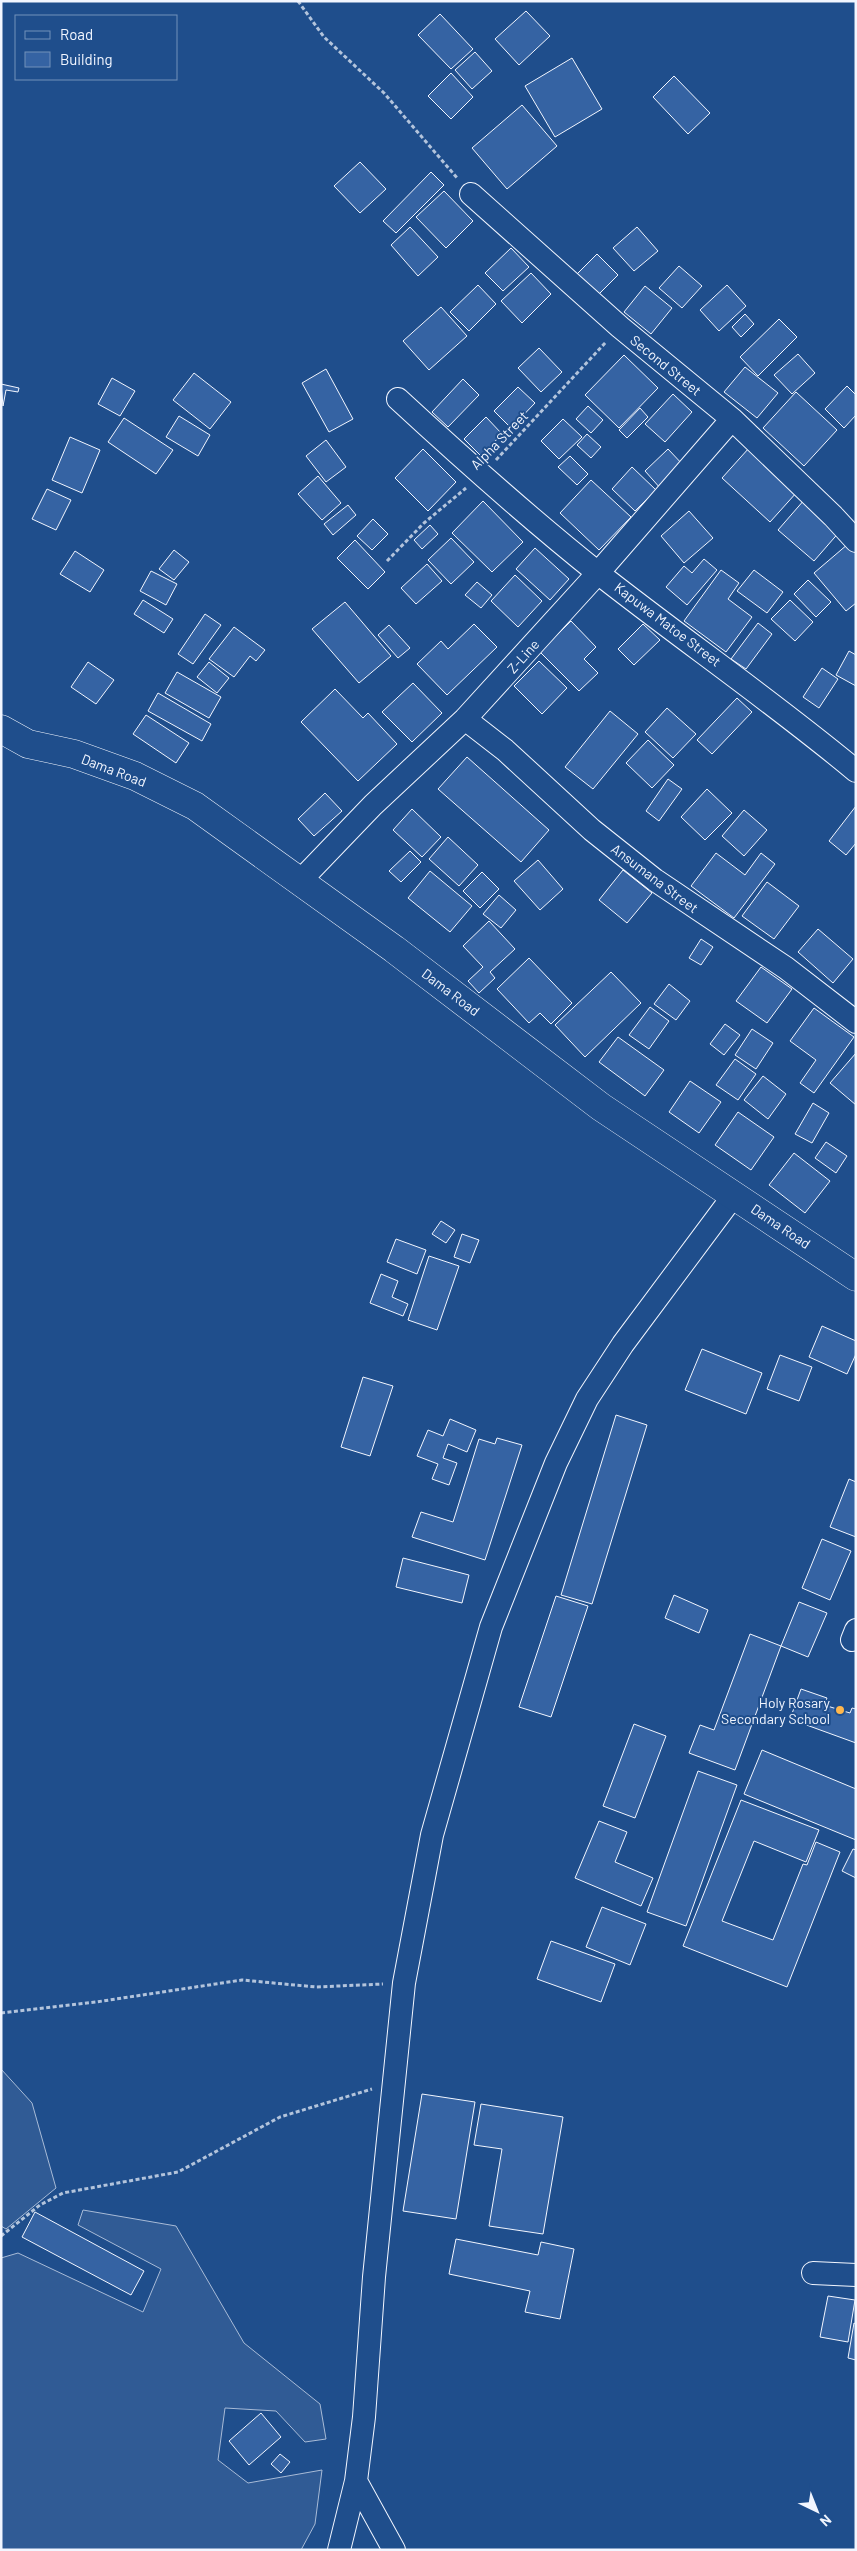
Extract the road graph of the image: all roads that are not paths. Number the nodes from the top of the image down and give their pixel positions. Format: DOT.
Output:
graph roads {
  1 [pos="471,194"];
  2 [pos="398,399"];
  3 [pos="732,419"];
  4 [pos="856,541"];
  5 [pos="598,573"];
  6 [pos="465,719"];
  7 [pos="1,729"];
  8 [pos="28,744"];
  9 [pos="1,749"];
  10 [pos="856,771"];
  11 [pos="301,880"];
  12 [pos="856,1022"];
  13 [pos="734,1195"];
  14 [pos="856,1277"];
  15 [pos="813,2273"];
  16 [pos="856,2274"];
  17 [pos="356,2481"];
  18 [pos="339,2550"];
  19 [pos="394,2550"];
  1 -- 3 [label="street, Second Street"];
  2 -- 5 [label="street, Kapuwa Matoe Street"];
  3 -- 4 [label="street, Second Street"];
  3 -- 5 [label="street, Z-Line"];
  5 -- 6 [label="street, Z-Line"];
  5 -- 10 [label="street, Kapuwa Matoe Street"];
  6 -- 11 [label="street, Z-Line"];
  6 -- 12 [label="street, Ansumana Street"];
  7 -- 8 [label="highway"];
  8 -- 9 [label="highway"];
  8 -- 11 [label="highway, Dama Road"];
  11 -- 13 [label="highway, Dama Road"];
  13 -- 14 [label="highway, Dama Road"];
  13 -- 17 [label="street"];
  15 -- 16 [label="street"];
  17 -- 18 [label="street"];
  17 -- 19 [label="street"];
}
